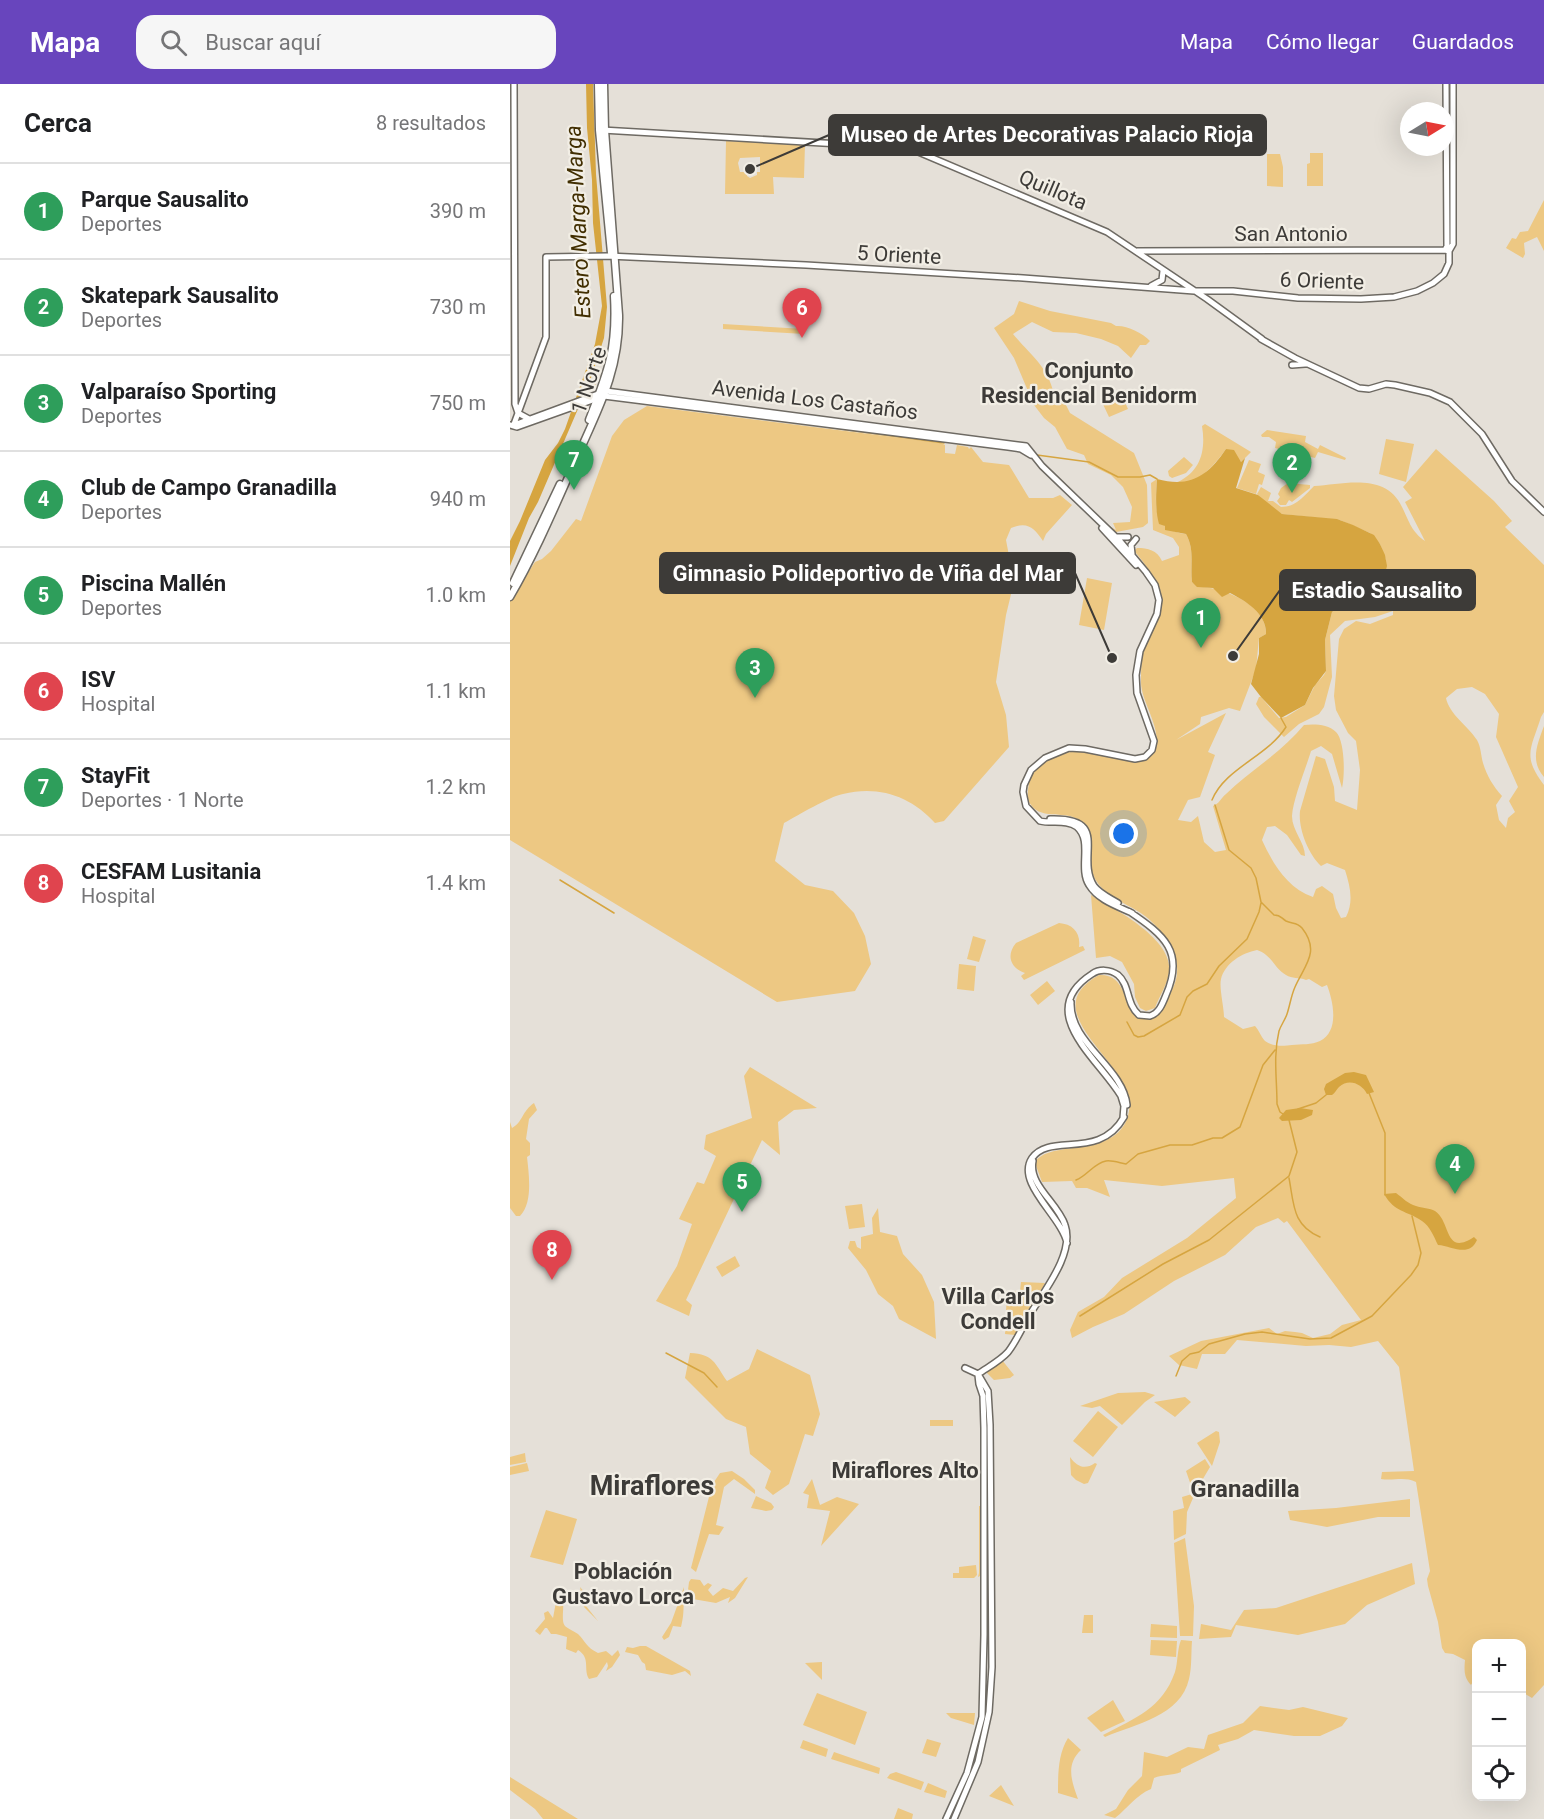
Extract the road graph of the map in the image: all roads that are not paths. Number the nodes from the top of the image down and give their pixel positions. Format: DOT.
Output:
graph roads {
  1 [pos="514,84"];
  2 [pos="598,84"];
  3 [pos="604,84"];
  4 [pos="1446,84"];
  5 [pos="1453,84"];
  6 [pos="602,130"];
  7 [pos="1447,250"];
  8 [pos="1136,251"];
  9 [pos="613,256"];
  10 [pos="1163,271"];
  11 [pos="1147,287"];
  12 [pos="1194,291"];
  13 [pos="1306,364"];
  14 [pos="1292,365"];
  15 [pos="599,395"];
  16 [pos="520,415"];
  17 [pos="529,419"];
  18 [pos="515,425"];
  19 [pos="1074,498"];
  20 [pos="1544,512"];
  21 [pos="1116,537"];
  22 [pos="1128,537"];
  23 [pos="1136,539"];
  24 [pos="1120,544"];
  25 [pos="1132,554"];
  26 [pos="1150,579"];
  27 [pos="510,589"];
  28 [pos="510,597"];
  29 [pos="965,1368"];
  30 [pos="978,1374"];
  31 [pos="946,1819"];
  32 [pos="954,1819"];
  1 -- 16 [label="main road"];
  2 -- 6 [label="main road, 1 Norte"];
  3 -- 6 [label="main road, 1 Norte"];
  4 -- 7 [label="main road"];
  5 -- 7 [label="main road"];
  6 -- 8 [label="main road, Quillota"];
  6 -- 9 [label="main road, 1 Norte"];
  7 -- 8 [label="main road, San Antonio"];
  7 -- 12 [label="main road, 6 Oriente"];
  8 -- 10 [label="main road, Quillota"];
  9 -- 11 [label="main road, 5 Oriente"];
  9 -- 15 [label="main road, 1 Norte"];
  9 -- 16 [label="main road, 5 Oriente"];
  10 -- 11 [label="main road"];
  10 -- 12 [label="main road, Quillota"];
  11 -- 12 [label="main road, 5 Oriente"];
  12 -- 13 [label="main road, Quillota"];
  13 -- 14 [label="main road"];
  13 -- 20 [label="main road, Quillota"];
  15 -- 17 [label="main road"];
  15 -- 18 [label="main road"];
  15 -- 19 [label="main road, Avenida Los Castaños"];
  15 -- 27 [label="main road, 1 Norte"];
  15 -- 28 [label="main road, 1 Norte"];
  16 -- 17 [label="main road"];
  16 -- 18 [label="main road"];
  17 -- 18 [label="main road"];
  19 -- 21 [label="main road"];
  19 -- 24 [label="main road"];
  21 -- 22 [label="main road"];
  21 -- 24 [label="main road"];
  23 -- 25 [label="main road"];
  24 -- 25 [label="main road"];
  24 -- 26 [label="main road"];
  25 -- 26 [label="main road"];
  26 -- 30 [label="main road"];
  29 -- 30 [label="main road"];
  30 -- 31 [label="main road"];
  30 -- 32 [label="main road"];
}
